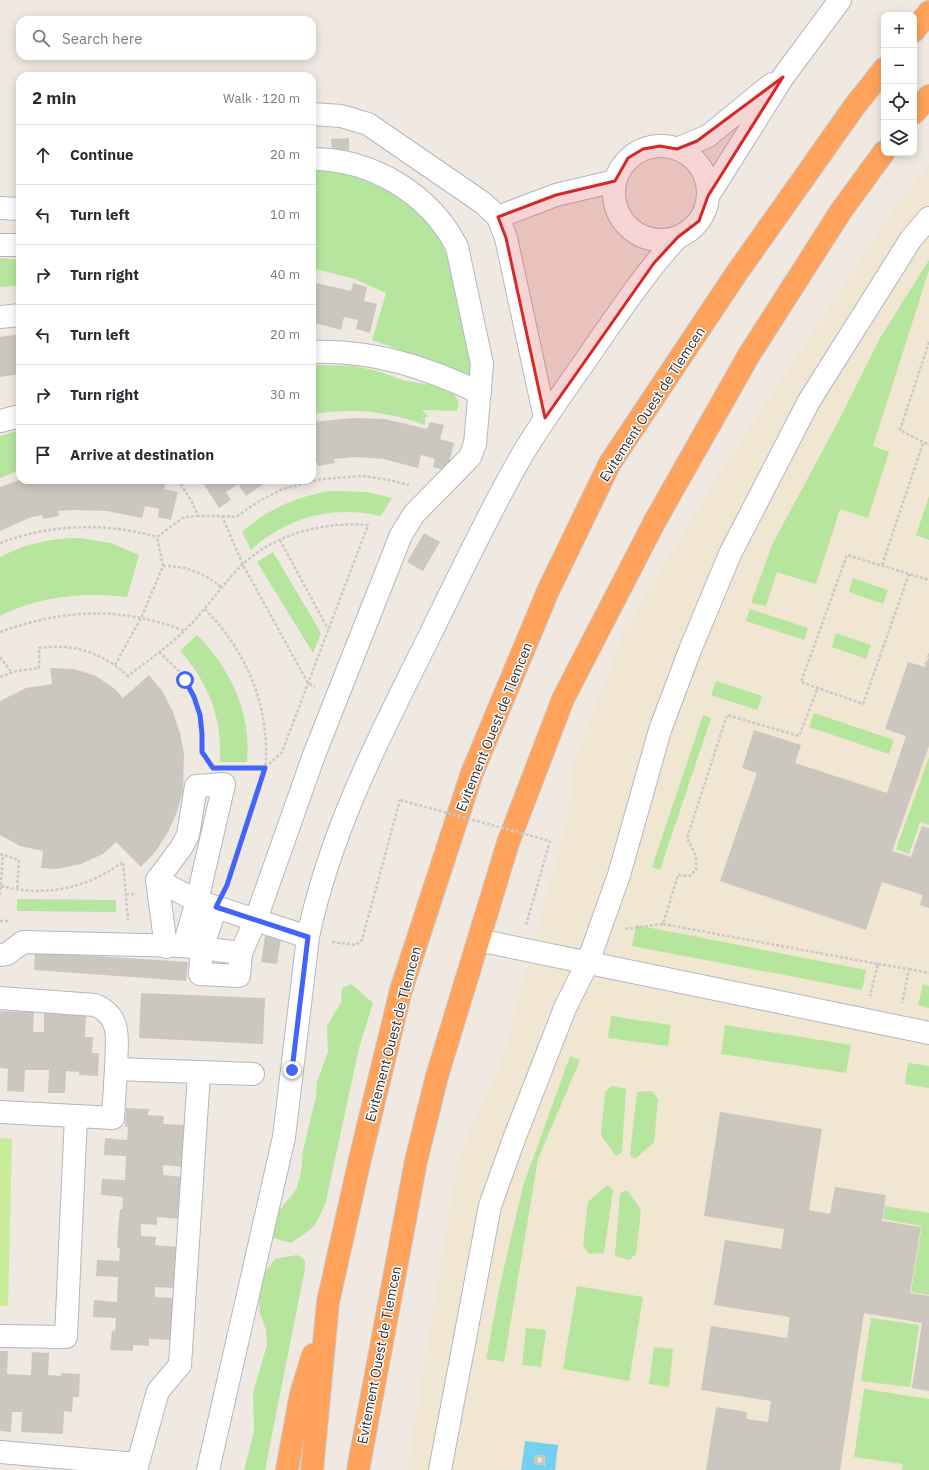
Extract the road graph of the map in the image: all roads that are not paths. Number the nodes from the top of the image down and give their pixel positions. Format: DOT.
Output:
graph roads {
  1 [pos="840,0"];
  2 [pos="929,12"];
  3 [pos="917,27"];
  4 [pos="881,73"];
  5 [pos="783,77"];
  6 [pos="929,96"];
  7 [pos="917,110"];
  8 [pos="316,114"];
  9 [pos="677,148"];
  10 [pos="881,156"];
  11 [pos="316,159"];
  12 [pos="615,180"];
  13 [pos="708,196"];
  14 [pos="0,208"];
  15 [pos="16,209"];
  16 [pos="498,217"];
  17 [pos="929,218"];
  18 [pos="636,233"];
  19 [pos="678,237"];
  20 [pos="0,245"];
  21 [pos="16,246"];
  22 [pos="654,263"];
  23 [pos="16,315"];
  24 [pos="0,317"];
  25 [pos="316,352"];
  26 [pos="480,394"];
  27 [pos="16,417"];
  28 [pos="545,418"];
  29 [pos="0,421"];
  30 [pos="157,880"];
  31 [pos="207,904"];
  32 [pos="256,919"];
  33 [pos="308,937"];
  34 [pos="478,940"];
  35 [pos="184,947"];
  36 [pos="0,955"];
  37 [pos="588,962"];
  38 [pos="0,998"];
  39 [pos="929,1033"];
  40 [pos="116,1069"];
  41 [pos="199,1073"];
  42 [pos="253,1074"];
  43 [pos="0,1112"];
  44 [pos="76,1116"];
  45 [pos="328,1302"];
  46 [pos="388,1306"];
  47 [pos="0,1336"];
  48 [pos="0,1452"];
  49 [pos="136,1467"];
  50 [pos="208,1470"];
  51 [pos="286,1470"];
  52 [pos="312,1470"];
  53 [pos="358,1470"];
  54 [pos="373,1470"];
  55 [pos="440,1470"];
  1 -- 5 [label="street"];
  2 -- 3 [label="highway"];
  4 -- 45 [label="highway, Evitement Ouest de Tlemcen"];
  5 -- 9 [label="street"];
  5 -- 13 [label="street"];
  6 -- 7 [label="highway"];
  8 -- 16 [label="street"];
  9 -- 12 [label="street"];
  9 -- 13 [label="street"];
  10 -- 34 [label="highway, Evitement Ouest de Tlemcen"];
  11 -- 26 [label="street"];
  12 -- 16 [label="street"];
  12 -- 18 [label="street"];
  13 -- 19 [label="street"];
  14 -- 15 [label="street"];
  16 -- 28 [label="street"];
  17 -- 37 [label="street"];
  18 -- 19 [label="street"];
  18 -- 22 [label="street"];
  19 -- 22 [label="street"];
  20 -- 21 [label="street"];
  22 -- 28 [label="street"];
  23 -- 24 [label="street"];
  25 -- 26 [label="street"];
  26 -- 32 [label="street"];
  27 -- 29 [label="street"];
  28 -- 33 [label="street"];
  30 -- 31 [label="street"];
  30 -- 31 [label="street"];
  30 -- 35 [label="street"];
  31 -- 32 [label="street"];
  31 -- 35 [label="street"];
  32 -- 33 [label="street"];
  32 -- 35 [label="street"];
  33 -- 50 [label="street"];
  34 -- 37 [label="street"];
  34 -- 46 [label="highway, Evitement Ouest de Tlemcen"];
  35 -- 36 [label="street"];
  37 -- 39 [label="street"];
  37 -- 55 [label="street"];
  38 -- 40 [label="street"];
  40 -- 41 [label="street"];
  40 -- 44 [label="street"];
  41 -- 42 [label="street"];
  41 -- 49 [label="street"];
  43 -- 44 [label="street"];
  44 -- 47 [label="street"];
  45 -- 51 [label="highway"];
  45 -- 52 [label="highway, Evitement Ouest de Tlemcen"];
  46 -- 53 [label="highway, Evitement Ouest de Tlemcen"];
  46 -- 54 [label="highway"];
  48 -- 49 [label="street"];
}
